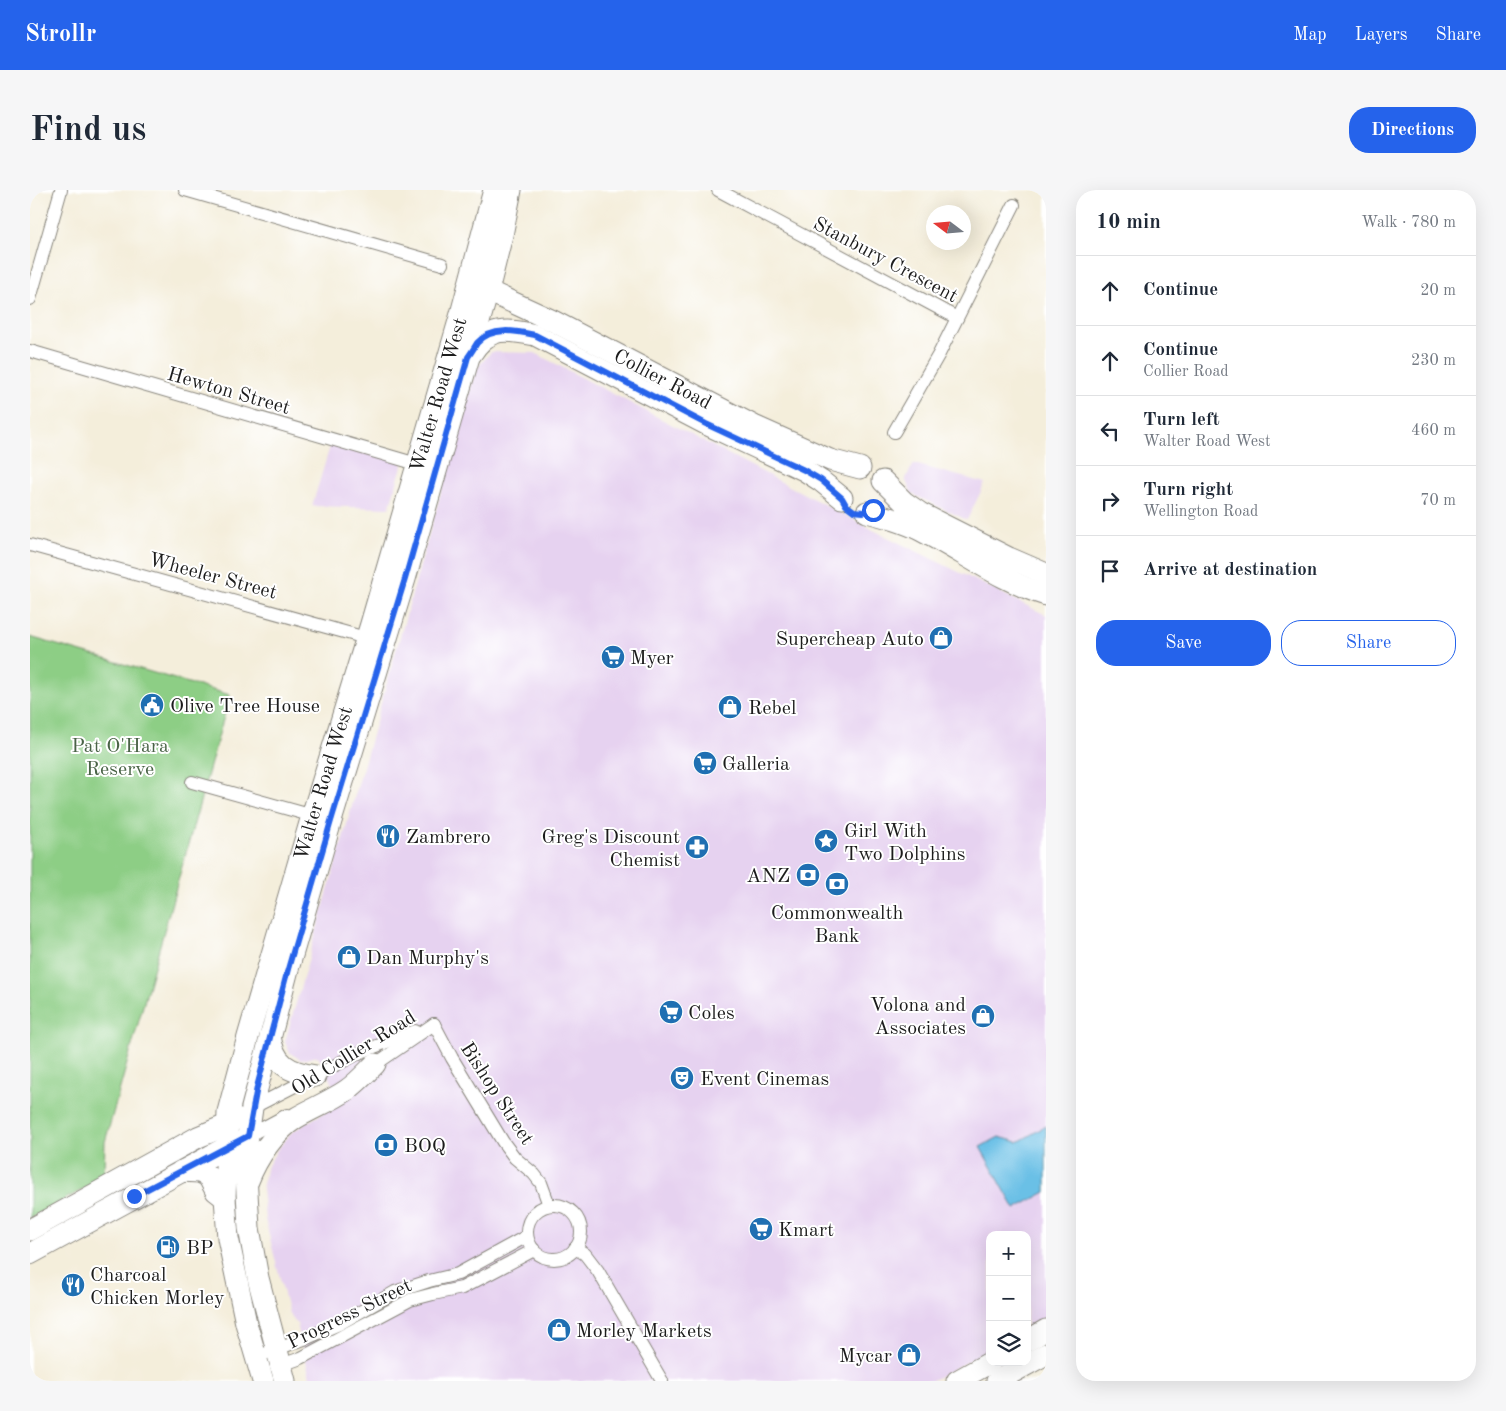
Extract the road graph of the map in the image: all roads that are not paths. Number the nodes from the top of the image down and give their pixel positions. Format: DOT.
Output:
graph roads {
  1 [pos="61,190"];
  2 [pos="185,190"];
  3 [pos="494,190"];
  4 [pos="511,190"];
  5 [pos="718,190"];
  6 [pos="1014,205"];
  7 [pos="442,264"];
  8 [pos="476,294"];
  9 [pos="30,299"];
  10 [pos="958,318"];
  11 [pos="535,335"];
  12 [pos="30,351"];
  13 [pos="468,357"];
  14 [pos="894,432"];
  15 [pos="417,464"];
  16 [pos="860,468"];
  17 [pos="883,481"];
  18 [pos="842,498"];
  19 [pos="867,512"];
  20 [pos="30,545"];
  21 [pos="1046,574"];
  22 [pos="1046,595"];
  23 [pos="376,641"];
  24 [pos="192,782"];
  25 [pos="321,819"];
  26 [pos="434,1024"];
  27 [pos="270,1035"];
  28 [pos="375,1064"];
  29 [pos="315,1076"];
  30 [pos="252,1108"];
  31 [pos="227,1124"];
  32 [pos="248,1136"];
  33 [pos="227,1146"];
  34 [pos="181,1172"];
  35 [pos="246,1184"];
  36 [pos="225,1198"];
  37 [pos="549,1205"];
  38 [pos="30,1230"];
  39 [pos="527,1236"];
  40 [pos="575,1248"];
  41 [pos="534,1250"];
  42 [pos="30,1254"];
  43 [pos="1046,1330"];
  44 [pos="1031,1338"];
  45 [pos="1046,1354"];
  46 [pos="986,1365"];
  47 [pos="270,1368"];
  48 [pos="662,1381"];
  49 [pos="957,1381"];
  50 [pos="997,1381"];
  1 -- 9 [label="street"];
  2 -- 7 [label="street"];
  3 -- 8 [label="main road, Walter Road West"];
  4 -- 8 [label="main road, Walter Road West"];
  5 -- 10 [label="street, Stanbury Crescent"];
  6 -- 10 [label="street"];
  8 -- 11 [label="main road, Collier Road"];
  8 -- 13 [label="main road, Walter Road West"];
  8 -- 15 [label="main road, Walter Road West"];
  8 -- 16 [label="main road, Collier Road"];
  10 -- 14 [label="street"];
  11 -- 13 [label="main road, Collier Road"];
  11 -- 18 [label="main road, Collier Road"];
  12 -- 15 [label="street, Hewton Street"];
  13 -- 23 [label="main road, Walter Road West"];
  15 -- 23 [label="main road, Walter Road West"];
  16 -- 17 [label="main road"];
  16 -- 18 [label="main road"];
  17 -- 19 [label="main road"];
  17 -- 21 [label="main road"];
  18 -- 19 [label="main road"];
  19 -- 22 [label="main road"];
  20 -- 23 [label="street, Wheeler Street"];
  23 -- 25 [label="main road, Walter Road West"];
  24 -- 25 [label="street"];
  25 -- 27 [label="main road, Walter Road West"];
  25 -- 31 [label="main road, Walter Road West"];
  26 -- 28 [label="street, Old Collier Road"];
  26 -- 29 [label="street, Old Collier Road"];
  26 -- 37 [label="street, Bishop Street"];
  27 -- 29 [label="main road"];
  27 -- 30 [label="main road, Walter Road West"];
  28 -- 32 [label="street, Old Collier Road"];
  28 -- 35 [label="main road"];
  29 -- 30 [label="street, Old Collier Road"];
  30 -- 31 [label="main road"];
  30 -- 32 [label="main road, Walter Road West"];
  31 -- 33 [label="main road, Walter Road West"];
  31 -- 38 [label="main road"];
  32 -- 33 [label="main road"];
  32 -- 35 [label="main road, Walter Road West"];
  33 -- 34 [label="main road"];
  33 -- 36 [label="main road, Walter Road West"];
  34 -- 36 [label="main road"];
  34 -- 42 [label="main road"];
  35 -- 47 [label="main road, Walter Road West"];
  36 -- 47 [label="main road, Walter Road West"];
  37 -- 39 [label="street"];
  37 -- 40 [label="street"];
  39 -- 41 [label="street"];
  39 -- 47 [label="street, Progress Street"];
  40 -- 41 [label="street"];
  40 -- 48 [label="street"];
  41 -- 47 [label="street, Progress Street"];
  43 -- 44 [label="main road"];
  45 -- 50 [label="main road"];
  46 -- 49 [label="main road"];
}
